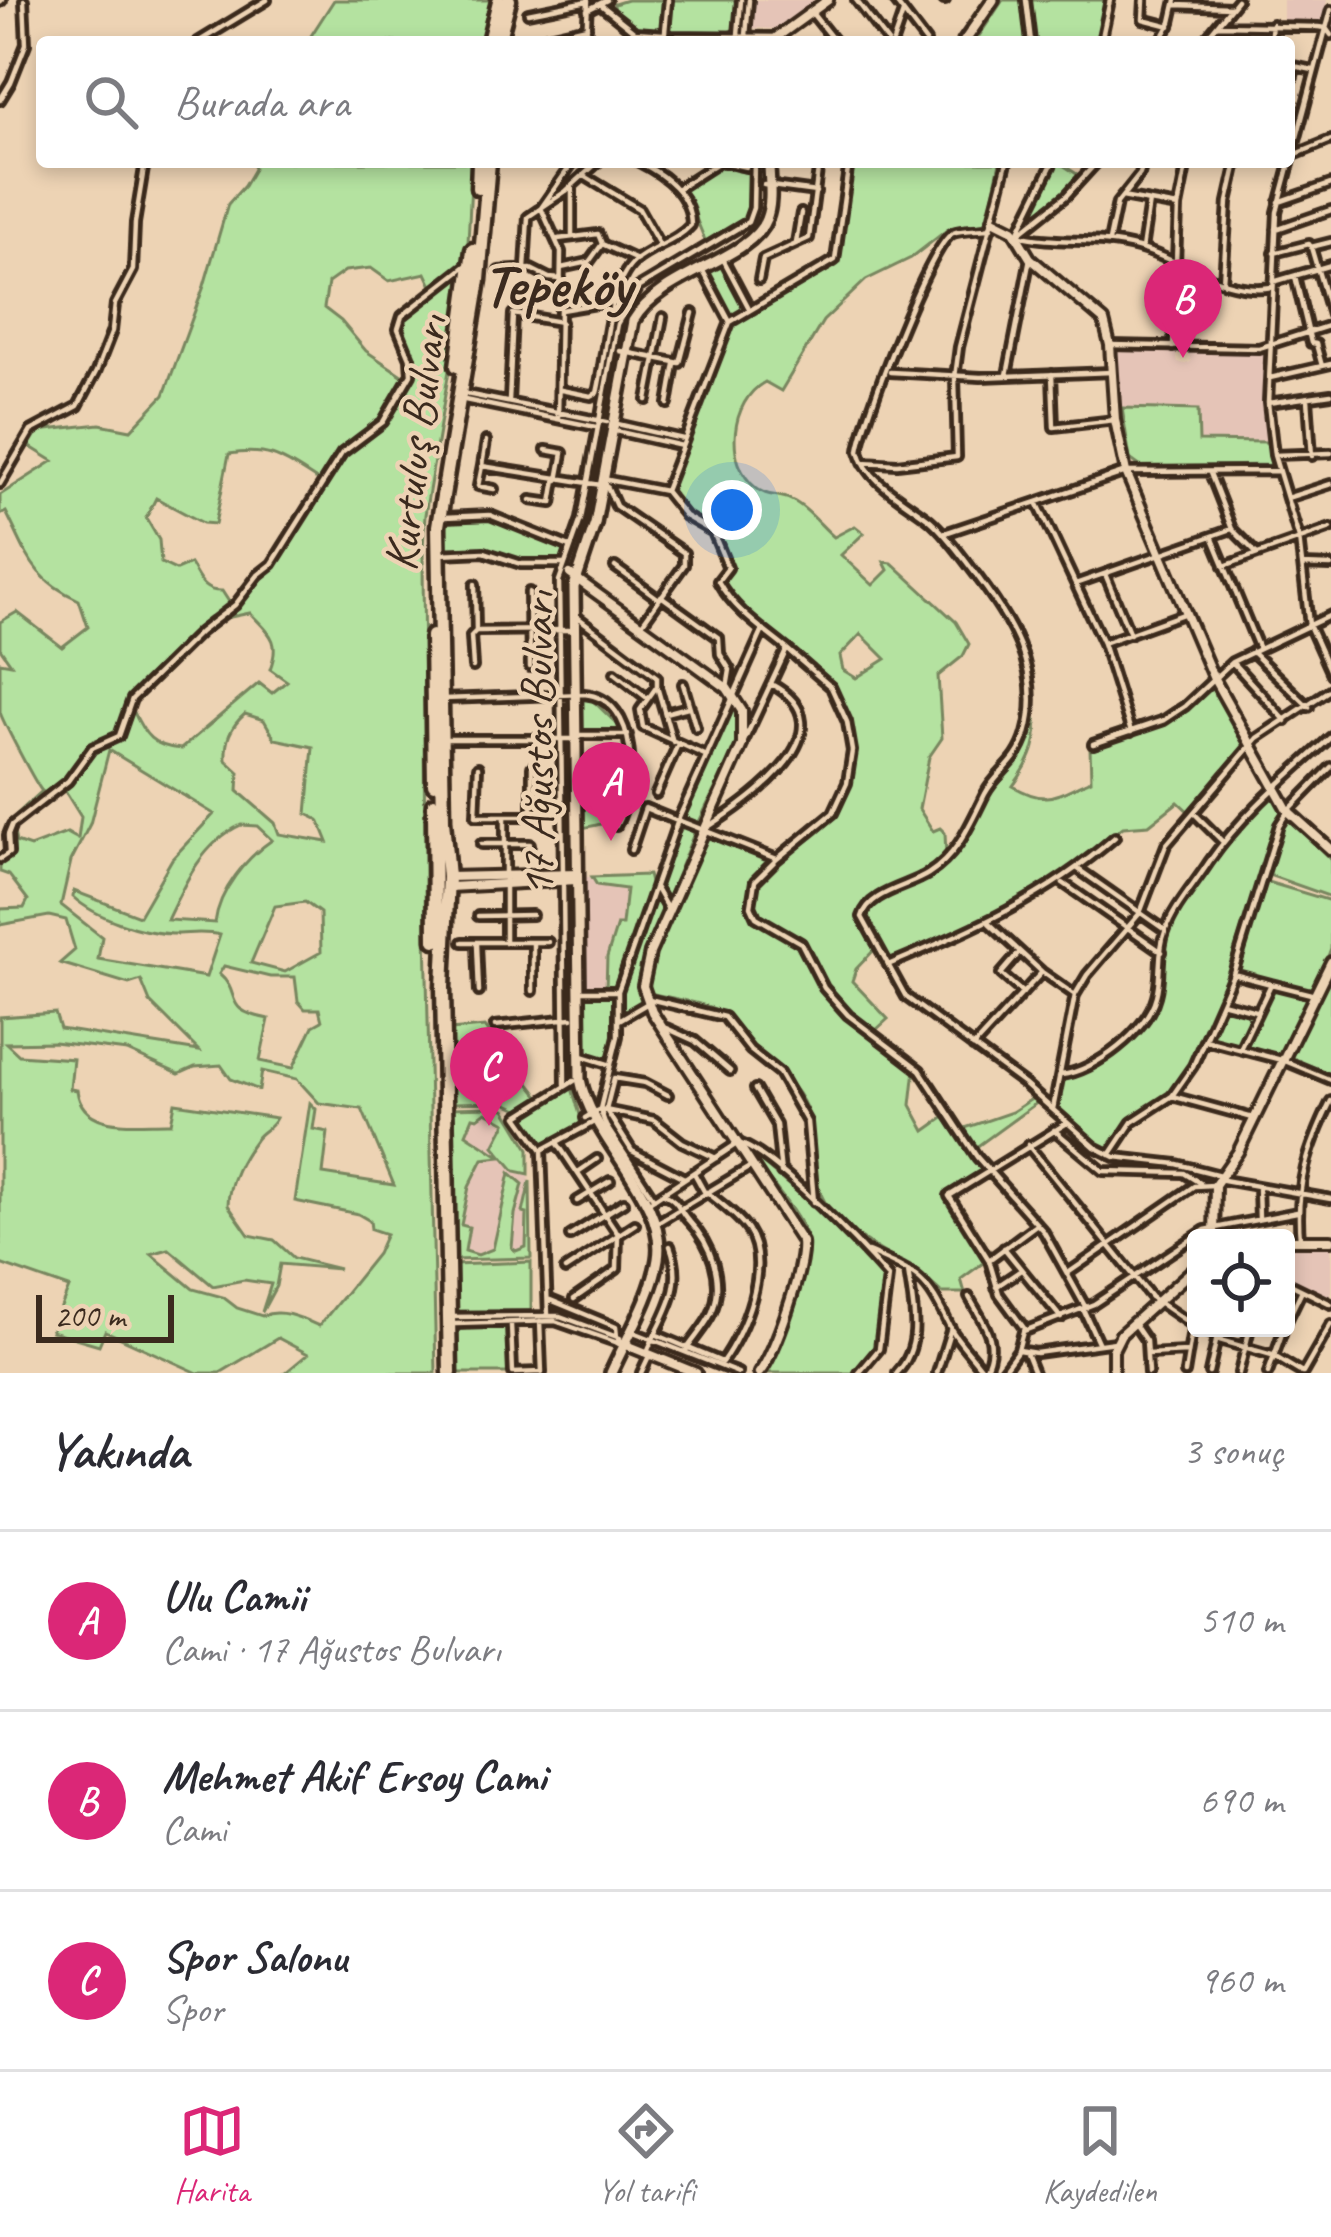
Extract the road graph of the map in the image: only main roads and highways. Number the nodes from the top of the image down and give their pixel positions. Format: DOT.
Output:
graph roads {
  1 [pos="504,0"];
  2 [pos="996,0"];
  3 [pos="495,36"];
  4 [pos="972,36"];
  5 [pos="479,168"];
  6 [pos="488,168"];
  7 [pos="766,168"];
  8 [pos="766,185"];
  9 [pos="622,352"];
  10 [pos="570,571"];
  11 [pos="569,694"];
  12 [pos="570,877"];
  13 [pos="440,882"];
  14 [pos="594,1116"];
  15 [pos="621,1339"];
  16 [pos="446,1373"];
  17 [pos="608,1373"];
  1 -- 3 [label="highway"];
  2 -- 4 [label="main road"];
  5 -- 13 [label="highway, Kurtuluş Bulvarı"];
  6 -- 13 [label="highway, Kurtuluş Bulvarı"];
  7 -- 8 [label="main road, 17 Ağustos Bulvarı"];
  8 -- 9 [label="main road, 17 Ağustos Bulvarı"];
  8 -- 9 [label="main road, 17 Ağustos Bulvarı"];
  9 -- 10 [label="main road, 17 Ağustos Bulvarı"];
  10 -- 11 [label="main road, 17 Ağustos Bulvarı"];
  10 -- 11 [label="main road, 17 Ağustos Bulvarı"];
  11 -- 12 [label="main road, 17 Ağustos Bulvarı"];
  12 -- 14 [label="main road, 17 Ağustos Bulvarı"];
  12 -- 14 [label="main road, 17 Ağustos Bulvarı"];
  13 -- 16 [label="highway, Kurtuluş Bulvarı"];
  13 -- 16 [label="highway, Kurtuluş Bulvarı"];
  14 -- 15 [label="main road, 17 Ağustos Bulvarı"];
  14 -- 15 [label="main road, 17 Ağustos Bulvarı"];
  15 -- 17 [label="main road, 17 Ağustos Bulvarı"];
}
